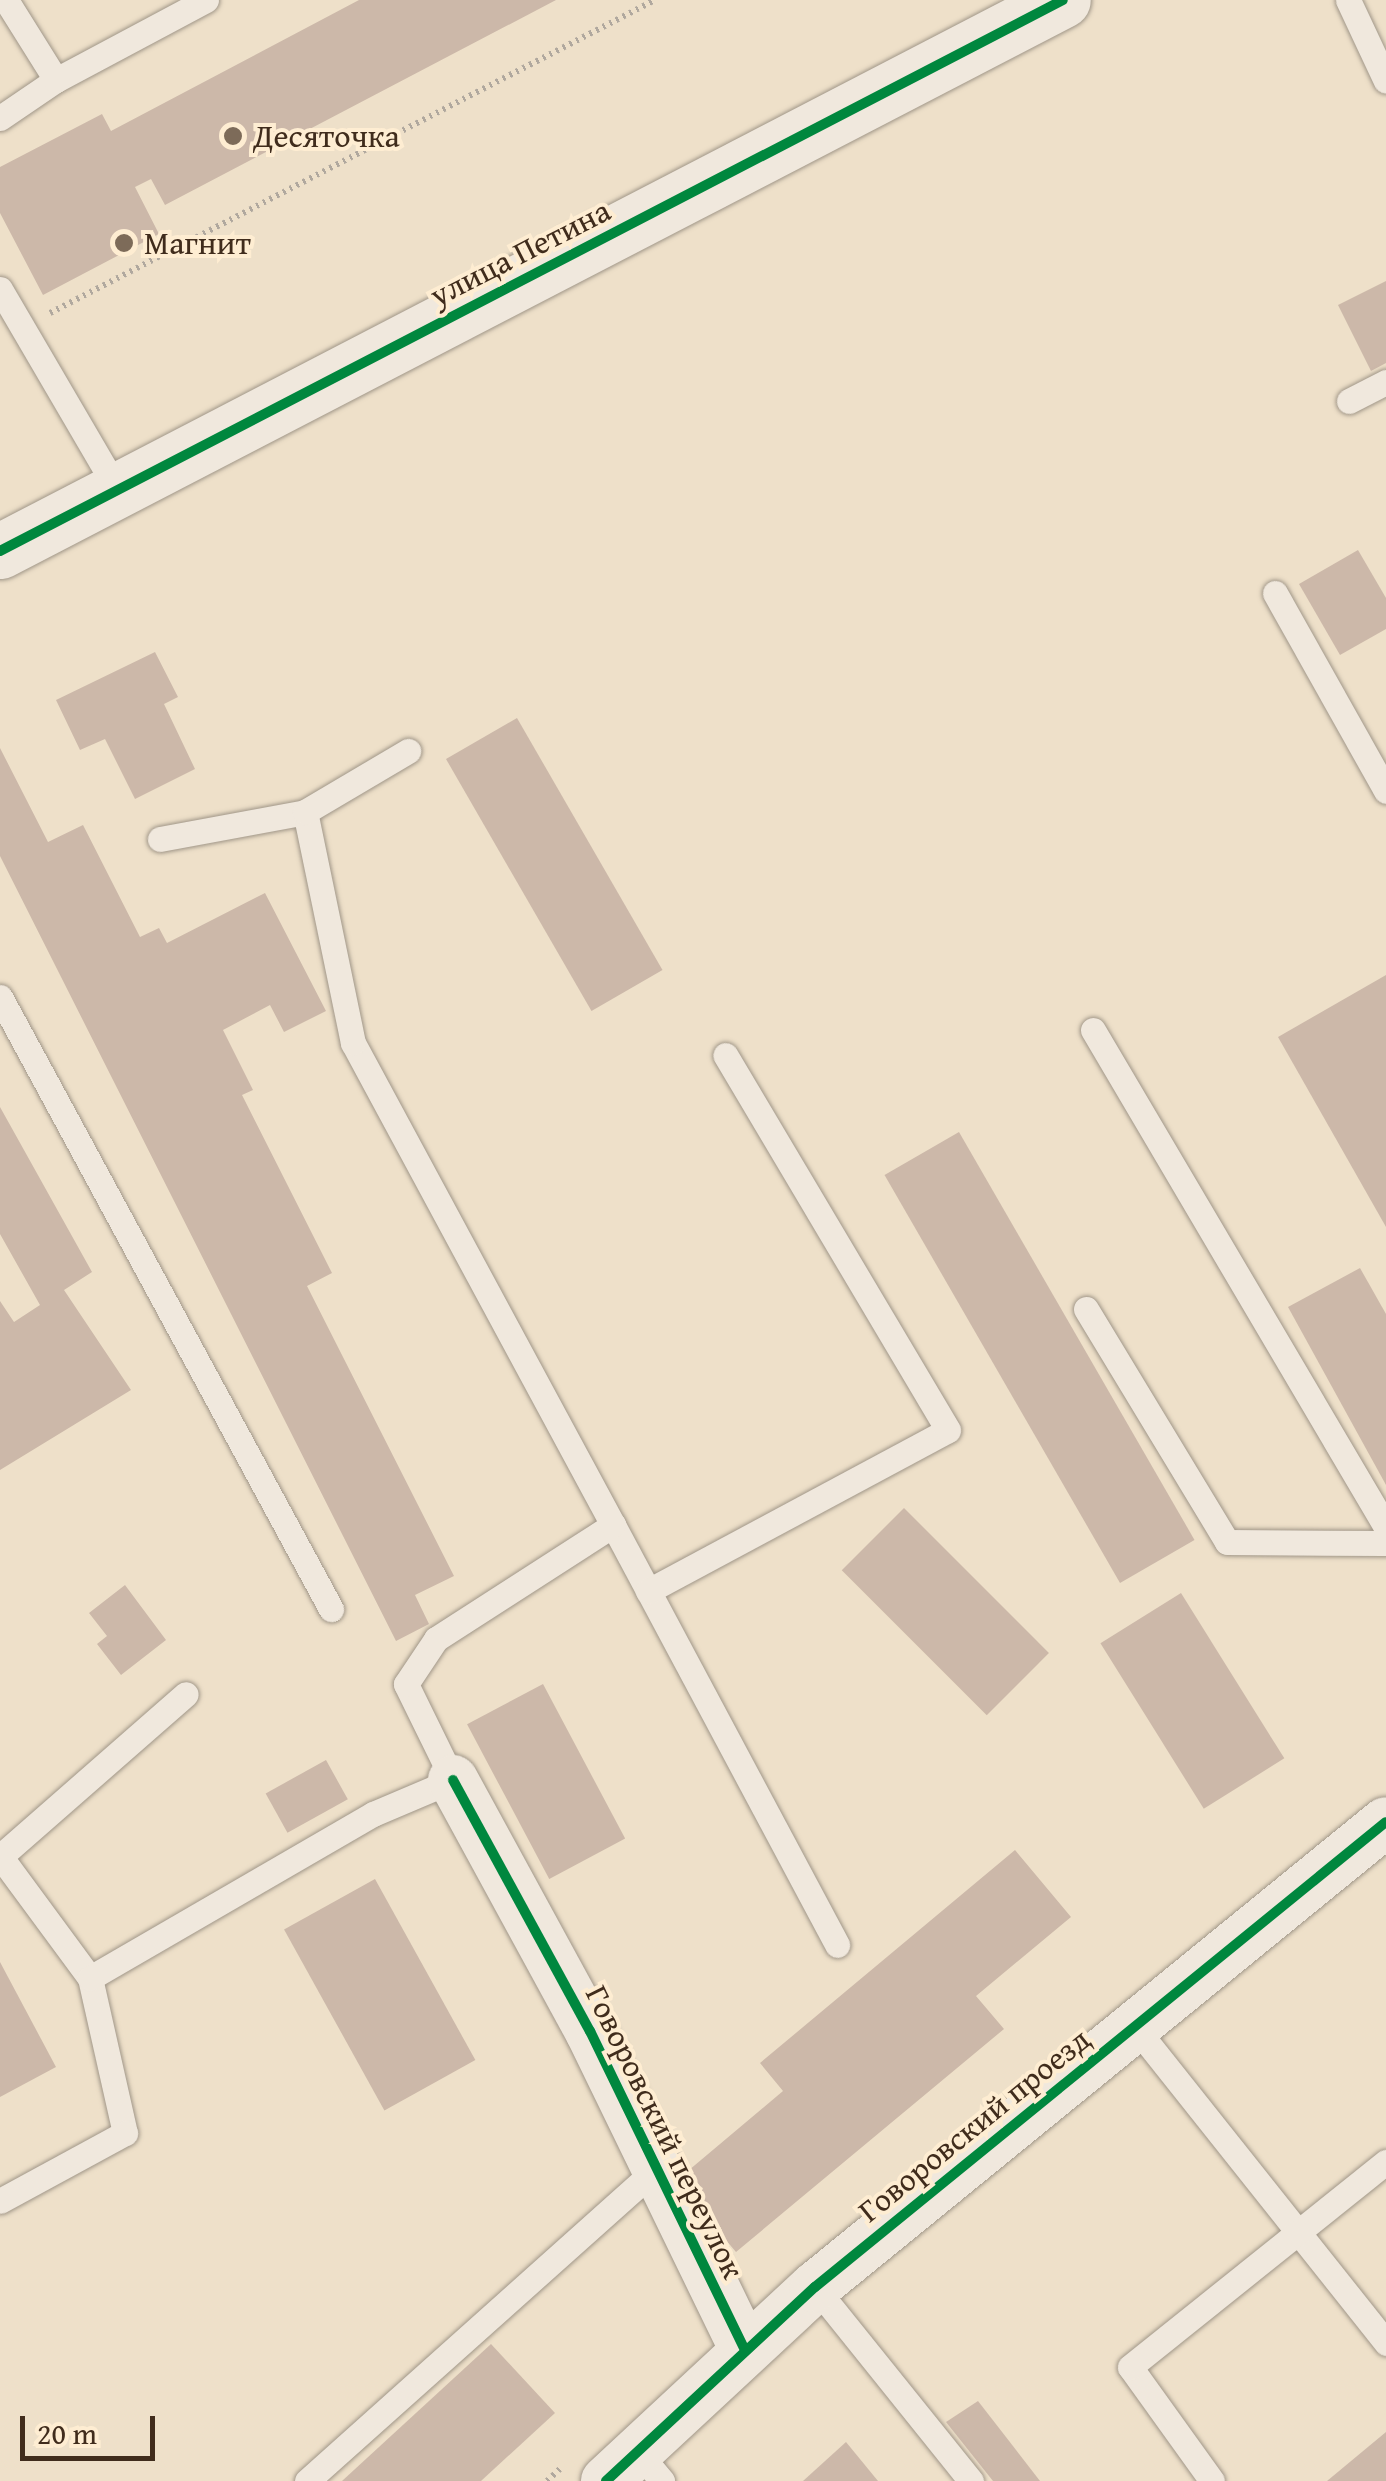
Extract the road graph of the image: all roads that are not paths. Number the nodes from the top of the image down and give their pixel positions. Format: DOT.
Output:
graph roads {
  1 [pos="6,0"];
  2 [pos="206,0"];
  3 [pos="1063,0"];
  4 [pos="1348,0"];
  5 [pos="56,80"];
  6 [pos="1386,81"];
  7 [pos="0,118"];
  8 [pos="0,289"];
  9 [pos="1386,382"];
  10 [pos="1349,401"];
  11 [pos="117,489"];
  12 [pos="0,551"];
  13 [pos="1274,594"];
  14 [pos="408,751"];
  15 [pos="1386,791"];
  16 [pos="305,812"];
  17 [pos="160,839"];
  18 [pos="0,996"];
  19 [pos="1093,1030"];
  20 [pos="725,1055"];
  21 [pos="1086,1308"];
  22 [pos="613,1525"];
  23 [pos="1386,1527"];
  24 [pos="1386,1543"];
  25 [pos="648,1591"];
  26 [pos="330,1609"];
  27 [pos="186,1694"];
  28 [pos="453,1780"];
  29 [pos="1386,1822"];
  30 [pos="1,1856"];
  31 [pos="837,1945"];
  32 [pos="90,1978"];
  33 [pos="1134,2027"];
  34 [pos="1386,2162"];
  35 [pos="656,2168"];
  36 [pos="0,2201"];
  37 [pos="1296,2231"];
  38 [pos="814,2287"];
  39 [pos="1386,2343"];
  40 [pos="744,2348"];
  41 [pos="635,2471"];
  42 [pos="307,2481"];
  43 [pos="971,2481"];
  44 [pos="1212,2481"];
  1 -- 5 [label="lane"];
  2 -- 5 [label="lane"];
  3 -- 11 [label="street, улица Петина"];
  4 -- 6 [label="lane"];
  5 -- 7 [label="lane"];
  8 -- 11 [label="lane"];
  9 -- 10 [label="lane"];
  11 -- 12 [label="street, улица Петина"];
  13 -- 15 [label="lane"];
  14 -- 16 [label="lane"];
  16 -- 17 [label="lane"];
  16 -- 22 [label="lane"];
  18 -- 26 [label="lane"];
  19 -- 23 [label="lane"];
  20 -- 25 [label="lane"];
  21 -- 24 [label="lane"];
  22 -- 25 [label="lane"];
  22 -- 28 [label="lane"];
  25 -- 31 [label="lane"];
  27 -- 30 [label="lane"];
  28 -- 32 [label="lane"];
  28 -- 35 [label="street, Говоровский переулок"];
  29 -- 33 [label="street, Говоровский проезд"];
  30 -- 32 [label="lane"];
  32 -- 36 [label="lane"];
  33 -- 37 [label="lane"];
  33 -- 38 [label="street, Говоровский проезд"];
  34 -- 37 [label="lane"];
  35 -- 40 [label="street, Говоровский переулок"];
  35 -- 42 [label="lane"];
  37 -- 39 [label="lane"];
  37 -- 44 [label="lane"];
  38 -- 40 [label="street, Говоровский проезд"];
  38 -- 43 [label="lane"];
  40 -- 41 [label="street, Говоровский проезд"];
}
